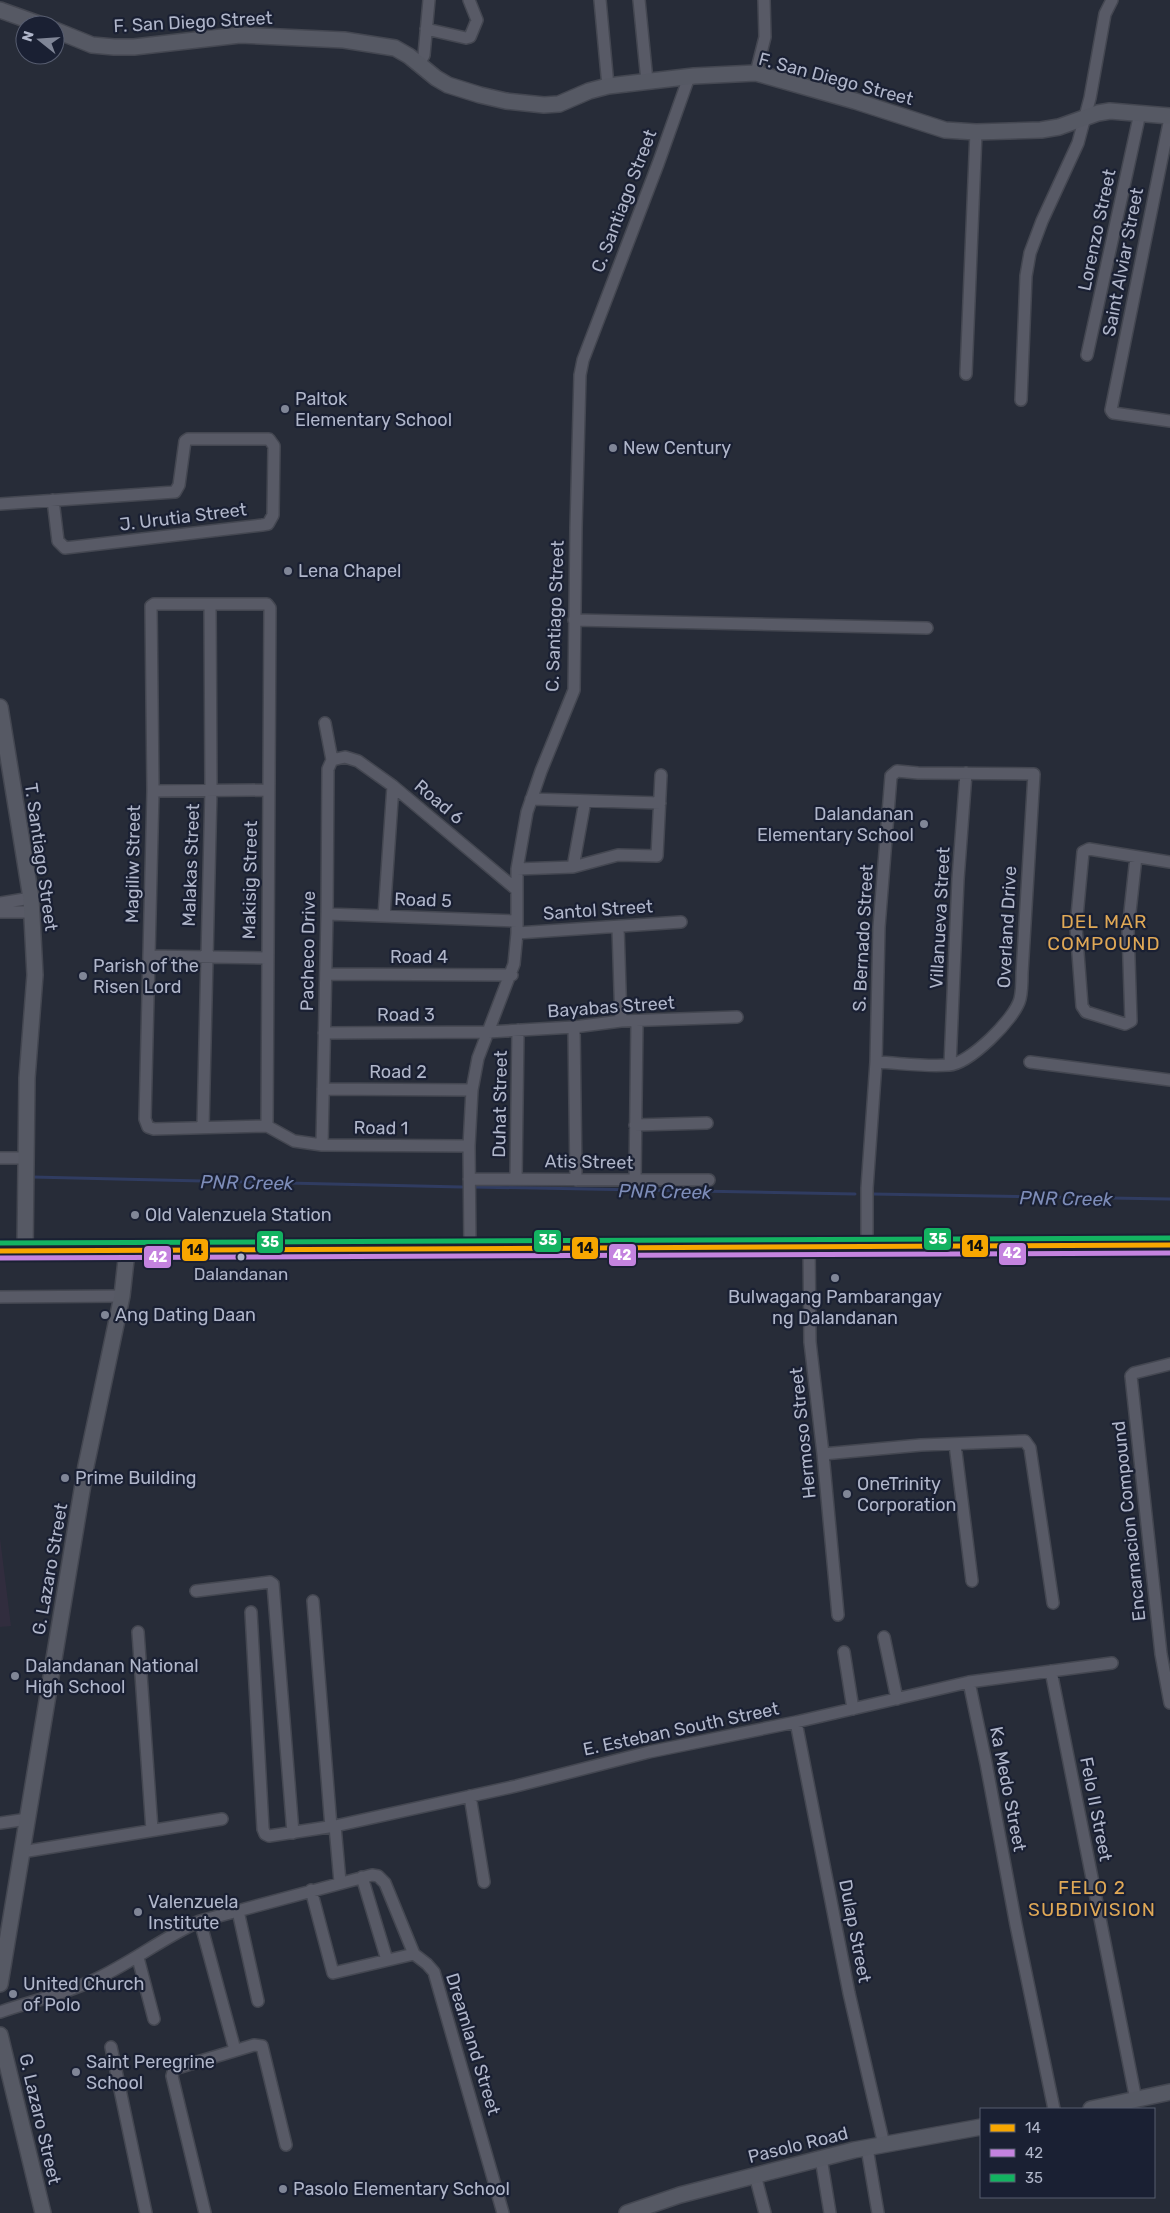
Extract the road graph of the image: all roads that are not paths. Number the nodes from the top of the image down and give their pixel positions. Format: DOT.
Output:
graph roads {
  1 [pos="429,0"];
  2 [pos="469,0"];
  3 [pos="600,0"];
  4 [pos="639,0"];
  5 [pos="764,0"];
  6 [pos="1112,0"];
  7 [pos="0,10"];
  8 [pos="15,15"];
  9 [pos="426,29"];
  10 [pos="65,34"];
  11 [pos="419,64"];
  12 [pos="756,73"];
  13 [pos="689,77"];
  14 [pos="647,82"];
  15 [pos="608,86"];
  16 [pos="1140,113"];
  17 [pos="1086,117"];
  18 [pos="1170,117"];
  19 [pos="976,132"];
  20 [pos="1087,355"];
  21 [pos="966,374"];
  22 [pos="1021,400"];
  23 [pos="1170,421"];
  24 [pos="54,500"];
  25 [pos="0,504"];
  26 [pos="210,604"];
  27 [pos="574,620"];
  28 [pos="927,628"];
  29 [pos="0,707"];
  30 [pos="325,722"];
  31 [pos="332,760"];
  32 [pos="966,773"];
  33 [pos="1034,774"];
  34 [pos="661,775"];
  35 [pos="393,786"];
  36 [pos="211,789"];
  37 [pos="269,790"];
  38 [pos="152,791"];
  39 [pos="531,799"];
  40 [pos="585,801"];
  41 [pos="660,803"];
  42 [pos="1136,857"];
  43 [pos="1170,862"];
  44 [pos="573,867"];
  45 [pos="517,869"];
  46 [pos="517,890"];
  47 [pos="0,903"];
  48 [pos="31,905"];
  49 [pos="0,912"];
  50 [pos="327,914"];
  51 [pos="384,916"];
  52 [pos="517,921"];
  53 [pos="681,922"];
  54 [pos="618,928"];
  55 [pos="517,933"];
  56 [pos="149,956"];
  57 [pos="206,956"];
  58 [pos="267,958"];
  59 [pos="326,974"];
  60 [pos="512,975"];
  61 [pos="737,1017"];
  62 [pos="621,1021"];
  63 [pos="637,1021"];
  64 [pos="574,1027"];
  65 [pos="518,1030"];
  66 [pos="488,1032"];
  67 [pos="324,1033"];
  68 [pos="876,1062"];
  69 [pos="1030,1062"];
  70 [pos="950,1065"];
  71 [pos="1170,1080"];
  72 [pos="323,1089"];
  73 [pos="472,1090"];
  74 [pos="707,1123"];
  75 [pos="635,1125"];
  76 [pos="266,1126"];
  77 [pos="203,1127"];
  78 [pos="322,1145"];
  79 [pos="469,1146"];
  80 [pos="0,1158"];
  81 [pos="25,1158"];
  82 [pos="516,1178"];
  83 [pos="469,1179"];
  84 [pos="576,1180"];
  85 [pos="635,1180"];
  86 [pos="709,1180"];
  87 [pos="1170,1245"];
  88 [pos="809,1246"];
  89 [pos="866,1246"];
  90 [pos="470,1248"];
  91 [pos="0,1251"];
  92 [pos="25,1251"];
  93 [pos="127,1251"];
  94 [pos="122,1296"];
  95 [pos="0,1297"];
  96 [pos="1170,1364"];
  97 [pos="955,1444"];
  98 [pos="823,1454"];
  99 [pos="972,1581"];
  100 [pos="196,1592"];
  101 [pos="312,1601"];
  102 [pos="1052,1603"];
  103 [pos="251,1612"];
  104 [pos="838,1615"];
  105 [pos="138,1632"];
  106 [pos="884,1637"];
  107 [pos="844,1652"];
  108 [pos="1112,1663"];
  109 [pos="1052,1671"];
  110 [pos="969,1682"];
  111 [pos="897,1699"];
  112 [pos="1170,1703"];
  113 [pos="853,1709"];
  114 [pos="796,1722"];
  115 [pos="470,1796"];
  116 [pos="28,1819"];
  117 [pos="222,1819"];
  118 [pos="0,1823"];
  119 [pos="333,1827"];
  120 [pos="152,1830"];
  121 [pos="293,1832"];
  122 [pos="22,1852"];
  123 [pos="367,1876"];
  124 [pos="340,1882"];
  125 [pos="484,1882"];
  126 [pos="311,1890"];
  127 [pos="238,1910"];
  128 [pos="200,1921"];
  129 [pos="414,1954"];
  130 [pos="138,1958"];
  131 [pos="387,1960"];
  132 [pos="0,1984"];
  133 [pos="258,2001"];
  134 [pos="0,2012"];
  135 [pos="154,2019"];
  136 [pos="0,2034"];
  137 [pos="111,2048"];
  138 [pos="235,2050"];
  139 [pos="1170,2092"];
  140 [pos="1136,2100"];
  141 [pos="1054,2108"];
  142 [pos="1096,2108"];
  143 [pos="980,2127"];
  144 [pos="286,2145"];
  145 [pos="884,2145"];
  146 [pos="867,2148"];
  147 [pos="821,2158"];
  148 [pos="756,2176"];
  149 [pos="42,2213"];
  150 [pos="146,2213"];
  151 [pos="205,2213"];
  152 [pos="503,2213"];
  153 [pos="627,2213"];
  154 [pos="766,2213"];
  155 [pos="830,2213"];
  156 [pos="878,2213"];
  1 -- 9 [label="street"];
  2 -- 9 [label="street"];
  3 -- 15 [label="street"];
  4 -- 14 [label="street"];
  5 -- 12 [label="street"];
  6 -- 17 [label="street"];
  7 -- 8 [label="street"];
  9 -- 11 [label="street"];
  10 -- 11 [label="street, F. San Diego Street"];
  11 -- 15 [label="street, F. San Diego Street"];
  12 -- 13 [label="street, F. San Diego Street"];
  12 -- 19 [label="street, F. San Diego Street"];
  13 -- 14 [label="street, F. San Diego Street"];
  13 -- 27 [label="street, C. Santiago Street"];
  14 -- 15 [label="street, F. San Diego Street"];
  16 -- 17 [label="street, F. San Diego Street"];
  16 -- 18 [label="street, F. San Diego Street"];
  16 -- 20 [label="street, Lorenzo Street"];
  17 -- 19 [label="street, F. San Diego Street"];
  17 -- 22 [label="street"];
  18 -- 23 [label="street, Saint Alviar Street"];
  19 -- 21 [label="street"];
  24 -- 24 [label="street, J. Urutia Street"];
  24 -- 25 [label="street"];
  26 -- 36 [label="street, Malakas Street"];
  26 -- 37 [label="street, Makisig Street"];
  26 -- 38 [label="street, Magiliw Street"];
  27 -- 28 [label="street"];
  27 -- 39 [label="street, C. Santiago Street"];
  29 -- 48 [label="street, T. Santiago Street"];
  30 -- 31 [label="street"];
  31 -- 35 [label="street, Road 6"];
  31 -- 50 [label="street, Pacheco Drive"];
  32 -- 33 [label="street, S. Bernado Street"];
  32 -- 68 [label="street, S. Bernado Street"];
  32 -- 70 [label="street, Villanueva Street"];
  33 -- 70 [label="street, Overland Drive"];
  34 -- 41 [label="street"];
  35 -- 46 [label="street, Road 6"];
  35 -- 51 [label="street"];
  36 -- 37 [label="street"];
  36 -- 38 [label="street"];
  36 -- 57 [label="street, Malakas Street"];
  37 -- 58 [label="street, Makisig Street"];
  38 -- 56 [label="street, Magiliw Street"];
  39 -- 40 [label="street"];
  39 -- 45 [label="street, C. Santiago Street"];
  40 -- 41 [label="street"];
  40 -- 44 [label="street"];
  41 -- 44 [label="street"];
  42 -- 42 [label="street"];
  42 -- 43 [label="street"];
  44 -- 45 [label="street"];
  45 -- 46 [label="street, C. Santiago Street"];
  46 -- 52 [label="street, C. Santiago Street"];
  47 -- 48 [label="street"];
  48 -- 49 [label="street"];
  48 -- 81 [label="street, T. Santiago Street"];
  50 -- 51 [label="street, Road 5"];
  50 -- 59 [label="street, Pacheco Drive"];
  51 -- 52 [label="street, Road 5"];
  52 -- 55 [label="street, C. Santiago Street"];
  53 -- 54 [label="street, Santol Street"];
  54 -- 55 [label="street, Santol Street"];
  54 -- 62 [label="street"];
  55 -- 60 [label="street, C. Santiago Street"];
  56 -- 57 [label="street"];
  56 -- 77 [label="street, Magiliw Street"];
  57 -- 58 [label="street"];
  57 -- 77 [label="street, Malakas Street"];
  58 -- 76 [label="street, Makisig Street"];
  59 -- 60 [label="street, Road 4"];
  59 -- 67 [label="street, Pacheco Drive"];
  60 -- 66 [label="street, C. Santiago Street"];
  61 -- 63 [label="street, Bayabas Street"];
  62 -- 63 [label="street, Bayabas Street"];
  62 -- 64 [label="street, Bayabas Street"];
  63 -- 75 [label="street"];
  64 -- 65 [label="street, Bayabas Street"];
  64 -- 84 [label="street"];
  65 -- 66 [label="street, Bayabas Street"];
  65 -- 82 [label="street, Duhat Street"];
  66 -- 67 [label="street, Road 3"];
  66 -- 73 [label="street, C. Santiago Street"];
  67 -- 72 [label="street, Pacheco Drive"];
  68 -- 70 [label="street, Overland Drive"];
  68 -- 89 [label="street, S. Bernado Street"];
  69 -- 71 [label="street"];
  72 -- 73 [label="street, Road 2"];
  72 -- 78 [label="street, Pacheco Drive"];
  73 -- 79 [label="street, C. Santiago Street"];
  74 -- 75 [label="street"];
  75 -- 85 [label="street"];
  76 -- 77 [label="street"];
  76 -- 78 [label="street, Road 1"];
  78 -- 79 [label="street, Road 1"];
  79 -- 83 [label="street, C. Santiago Street"];
  80 -- 81 [label="street"];
  81 -- 92 [label="street, T. Santiago Street"];
  82 -- 83 [label="street, Atis Street"];
  82 -- 84 [label="street, Atis Street"];
  83 -- 90 [label="street, C. Santiago Street"];
  84 -- 85 [label="street, Atis Street"];
  85 -- 86 [label="street, Atis Street"];
  87 -- 89 [label="highway"];
  88 -- 89 [label="highway"];
  88 -- 90 [label="highway"];
  88 -- 98 [label="street, Hermoso Street"];
  90 -- 93 [label="highway"];
  91 -- 92 [label="highway"];
  92 -- 93 [label="highway"];
  93 -- 94 [label="street, G. Lazaro Street"];
  94 -- 95 [label="street"];
  94 -- 116 [label="street, G. Lazaro Street"];
  96 -- 112 [label="street, Encarnacion Compound"];
  97 -- 98 [label="street"];
  97 -- 99 [label="street"];
  97 -- 102 [label="street"];
  98 -- 104 [label="street, Hermoso Street"];
  100 -- 121 [label="street"];
  101 -- 119 [label="street"];
  103 -- 121 [label="street, E. Esteban South Street"];
  105 -- 120 [label="street"];
  106 -- 111 [label="street"];
  107 -- 113 [label="street"];
  108 -- 109 [label="street, E. Esteban South Street"];
  109 -- 110 [label="street, E. Esteban South Street"];
  109 -- 140 [label="street, Felo II Street"];
  110 -- 111 [label="street, E. Esteban South Street"];
  110 -- 141 [label="street, Ka Medo Street"];
  111 -- 113 [label="street, E. Esteban South Street"];
  113 -- 114 [label="street, E. Esteban South Street"];
  114 -- 115 [label="street, E. Esteban South Street"];
  114 -- 145 [label="street, Dulap Street"];
  115 -- 119 [label="street, E. Esteban South Street"];
  115 -- 125 [label="street"];
  116 -- 118 [label="street"];
  116 -- 122 [label="street, G. Lazaro Street"];
  117 -- 120 [label="street"];
  119 -- 121 [label="street, E. Esteban South Street"];
  119 -- 124 [label="street"];
  120 -- 122 [label="street"];
  122 -- 132 [label="street, G. Lazaro Street"];
  123 -- 124 [label="street"];
  123 -- 129 [label="street, Dreamland Street"];
  123 -- 131 [label="street"];
  124 -- 126 [label="street"];
  126 -- 127 [label="street"];
  126 -- 131 [label="street"];
  127 -- 128 [label="street"];
  127 -- 133 [label="street"];
  128 -- 130 [label="street"];
  128 -- 138 [label="street"];
  129 -- 131 [label="street"];
  129 -- 152 [label="street, Dreamland Street"];
  130 -- 134 [label="street"];
  130 -- 135 [label="street"];
  136 -- 149 [label="street, G. Lazaro Street"];
  137 -- 150 [label="street"];
  138 -- 144 [label="street"];
  138 -- 151 [label="street"];
  139 -- 140 [label="street"];
  140 -- 142 [label="street"];
  143 -- 145 [label="street, Pasolo Road"];
  145 -- 146 [label="street, Pasolo Road"];
  146 -- 147 [label="street, Pasolo Road"];
  146 -- 156 [label="street"];
  147 -- 148 [label="street, Pasolo Road"];
  147 -- 155 [label="street"];
  148 -- 153 [label="street, Pasolo Road"];
  148 -- 154 [label="street"];
}
